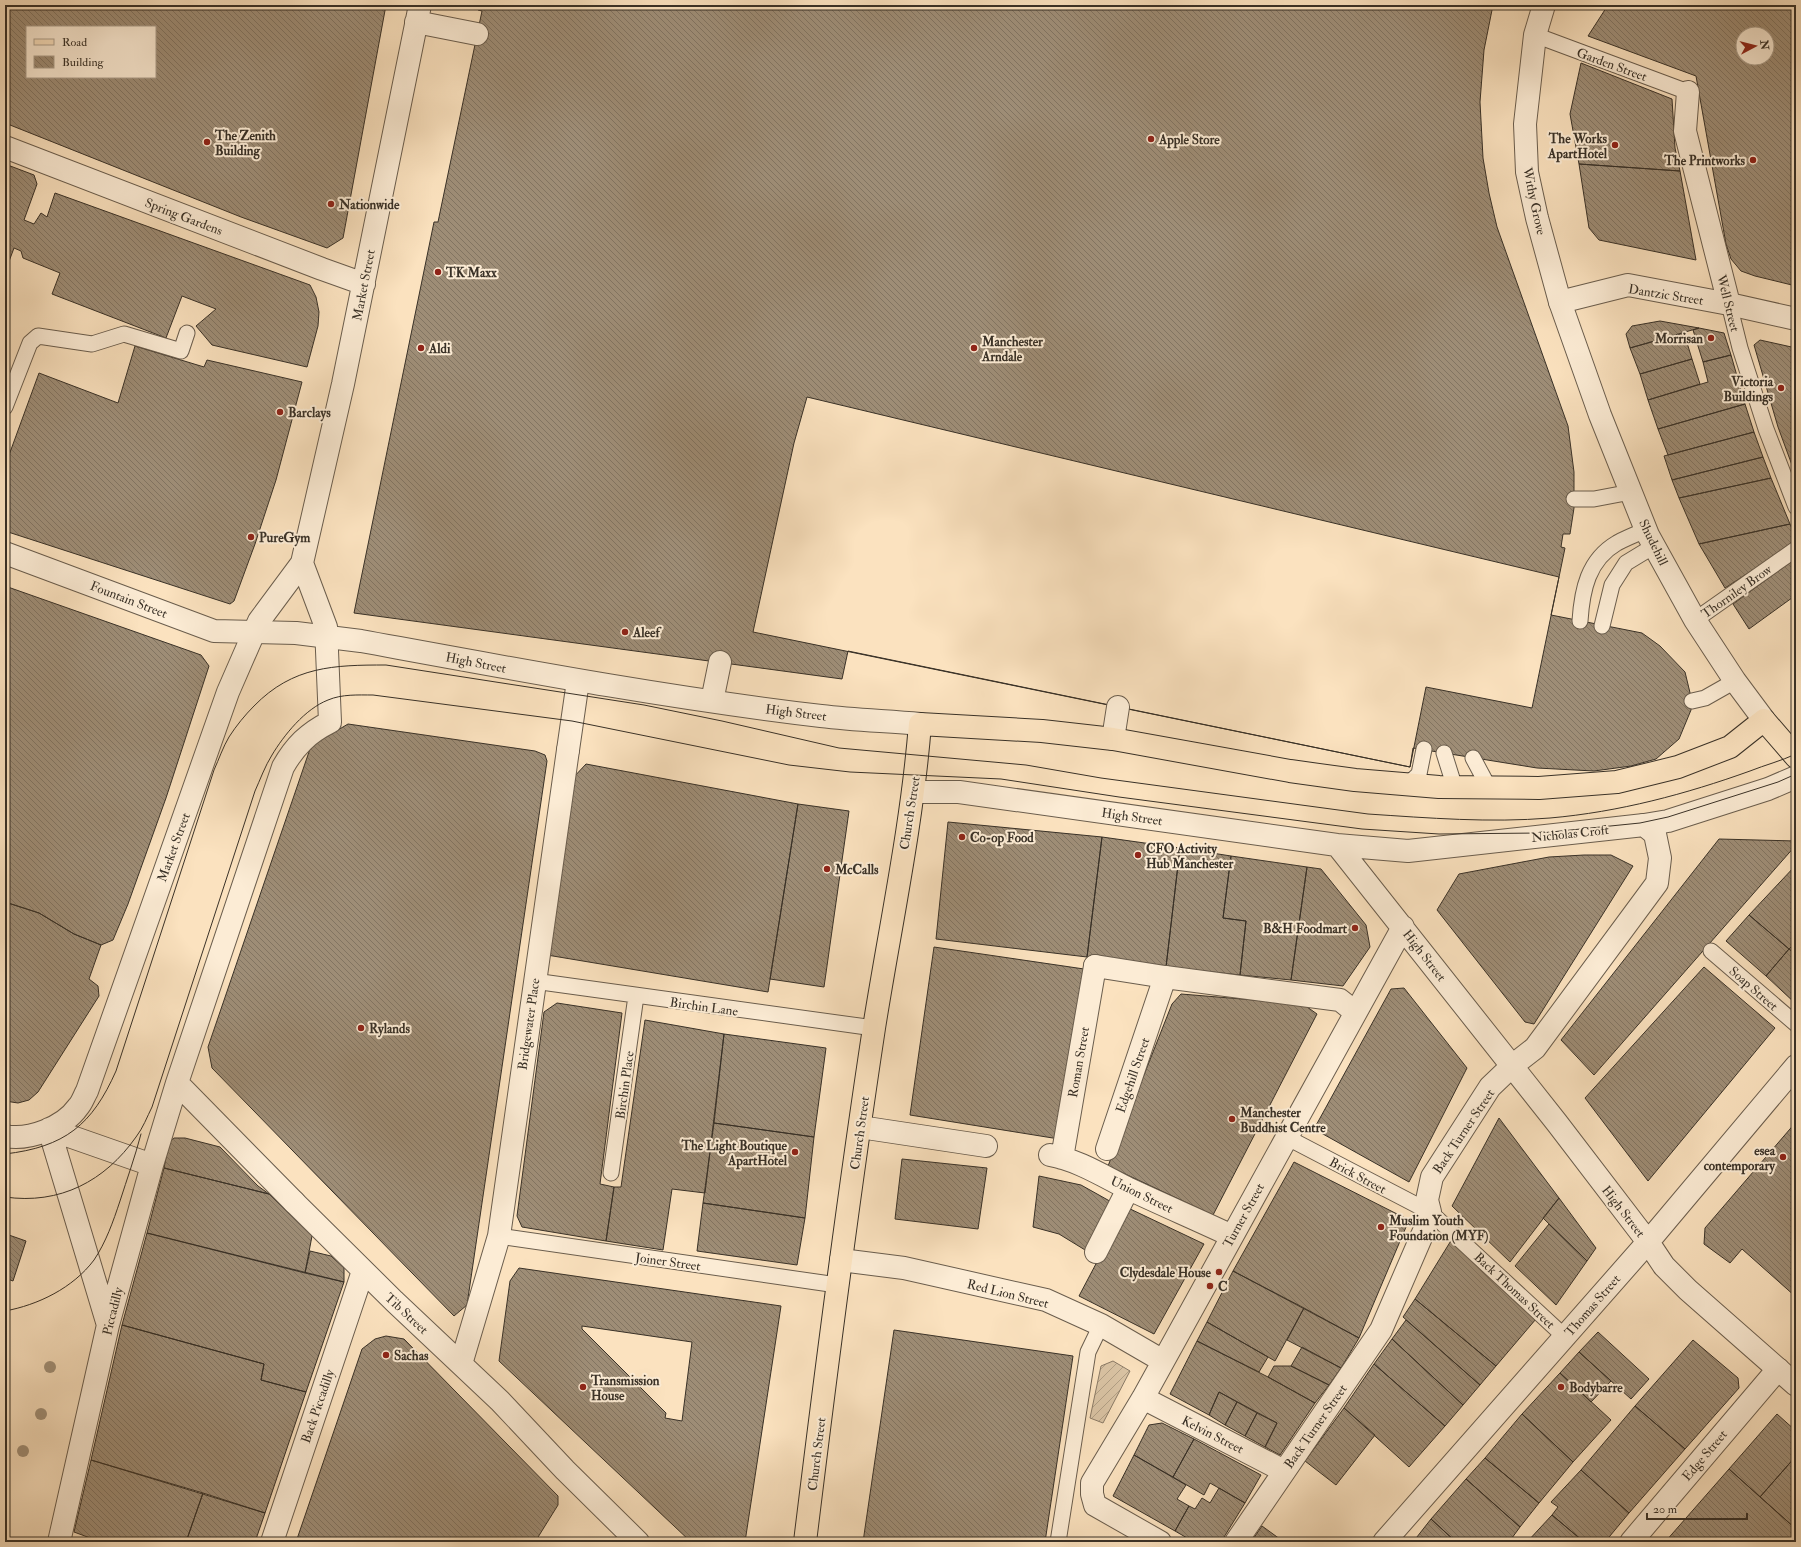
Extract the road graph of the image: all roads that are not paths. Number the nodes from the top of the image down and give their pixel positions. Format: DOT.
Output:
graph roads {
  1 [pos="1544,5"];
  2 [pos="418,13"];
  3 [pos="477,34"];
  4 [pos="1535,35"];
  5 [pos="1688,92"];
  6 [pos="5,147"];
  7 [pos="364,284"];
  8 [pos="1560,302"];
  9 [pos="1729,304"];
  10 [pos="1796,319"];
  11 [pos="187,333"];
  12 [pos="5,407"];
  13 [pos="1630,492"];
  14 [pos="1574,499"];
  15 [pos="1796,508"];
  16 [pos="1650,538"];
  17 [pos="1796,549"];
  18 [pos="5,553"];
  19 [pos="302,563"];
  20 [pos="1695,620"];
  21 [pos="1580,621"];
  22 [pos="1602,626"];
  23 [pos="255,633"];
  24 [pos="327,636"];
  25 [pos="720,662"];
  26 [pos="578,681"];
  27 [pos="1735,681"];
  28 [pos="712,701"];
  29 [pos="1692,701"];
  30 [pos="1118,707"];
  31 [pos="1764,720"];
  32 [pos="920,724"];
  33 [pos="1113,739"];
  34 [pos="1424,749"];
  35 [pos="1444,753"];
  36 [pos="1796,757"];
  37 [pos="1473,758"];
  38 [pos="1796,777"];
  39 [pos="1407,785"];
  40 [pos="1455,788"];
  41 [pos="1489,788"];
  42 [pos="913,792"];
  43 [pos="1644,825"];
  44 [pos="1337,845"];
  45 [pos="1403,927"];
  46 [pos="1711,951"];
  47 [pos="1165,977"];
  48 [pos="534,981"];
  49 [pos="636,996"];
  50 [pos="1355,1012"];
  51 [pos="1796,1024"];
  52 [pos="874,1028"];
  53 [pos="1512,1066"];
  54 [pos="1796,1066"];
  55 [pos="177,1084"];
  56 [pos="860,1127"];
  57 [pos="48,1129"];
  58 [pos="5,1136"];
  59 [pos="1286,1137"];
  60 [pos="986,1146"];
  61 [pos="1056,1156"];
  62 [pos="152,1165"];
  63 [pos="1097,1172"];
  64 [pos="611,1173"];
  65 [pos="1128,1188"];
  66 [pos="1430,1212"];
  67 [pos="499,1236"];
  68 [pos="1232,1236"];
  69 [pos="1648,1242"];
  70 [pos="1096,1252"];
  71 [pos="841,1260"];
  72 [pos="363,1271"];
  73 [pos="837,1285"];
  74 [pos="1101,1325"];
  75 [pos="108,1326"];
  76 [pos="1565,1337"];
  77 [pos="1163,1361"];
  78 [pos="461,1364"];
  79 [pos="1778,1369"];
  80 [pos="1796,1385"];
  81 [pos="1143,1398"];
  82 [pos="1284,1471"];
  83 [pos="59,1542"];
  84 [pos="272,1542"];
  85 [pos="638,1542"];
  86 [pos="805,1542"];
  87 [pos="1058,1542"];
  88 [pos="1160,1542"];
  89 [pos="1236,1542"];
  90 [pos="1384,1542"];
  91 [pos="1631,1542"];
  1 -- 4 [label="street, Withy Grove"];
  2 -- 3 [label="street"];
  2 -- 7 [label="street, Market Street"];
  4 -- 5 [label="lane, Garden Street"];
  4 -- 8 [label="street, Withy Grove"];
  5 -- 9 [label="street, Well Street"];
  6 -- 7 [label="street, Spring Gardens"];
  7 -- 19 [label="street, Market Street"];
  8 -- 9 [label="street, Dantzic Street"];
  8 -- 13 [label="street, Shudehill"];
  9 -- 10 [label="street, Dantzic Street"];
  9 -- 15 [label="lane, Well Street"];
  11 -- 12 [label="lane"];
  13 -- 14 [label="lane"];
  13 -- 16 [label="street, Shudehill"];
  16 -- 20 [label="street, Shudehill"];
  16 -- 21 [label="lane"];
  16 -- 22 [label="lane"];
  17 -- 20 [label="lane, Thorniley Brow"];
  18 -- 23 [label="street, Fountain Street"];
  19 -- 23 [label="street, Market Street"];
  19 -- 24 [label="street"];
  20 -- 27 [label="street, Shudehill"];
  23 -- 24 [label="street, High Street"];
  23 -- 57 [label="street, Market Street"];
  24 -- 26 [label="street, High Street"];
  24 -- 55 [label="street"];
  25 -- 28 [label="street"];
  26 -- 28 [label="street, High Street"];
  26 -- 48 [label="street, Bridgewater Place"];
  27 -- 29 [label="lane"];
  27 -- 31 [label="street, Shudehill"];
  28 -- 32 [label="street, High Street"];
  30 -- 33 [label="street"];
  31 -- 36 [label="main road, Shudehill"];
  31 -- 41 [label="main road"];
  32 -- 33 [label="main road, High Street"];
  32 -- 42 [label="main road, Church Street"];
  33 -- 39 [label="main road, High Street"];
  34 -- 39 [label="lane"];
  35 -- 40 [label="lane"];
  37 -- 41 [label="lane"];
  38 -- 43 [label="street, Nicholas Croft"];
  39 -- 40 [label="main road"];
  40 -- 41 [label="main road"];
  42 -- 44 [label="street, High Street"];
  42 -- 52 [label="main road, Church Street"];
  43 -- 44 [label="street, Nicholas Croft"];
  43 -- 53 [label="street, Back Turner Street"];
  44 -- 45 [label="street, High Street"];
  45 -- 50 [label="street, Turner Street"];
  45 -- 53 [label="street, High Street"];
  46 -- 51 [label="lane, Soap Street"];
  47 -- 50 [label="street"];
  47 -- 61 [label="street, Roman Street"];
  47 -- 63 [label="street, Edgehill Street"];
  48 -- 49 [label="lane, Birchin Lane"];
  48 -- 67 [label="street, Bridgewater Place"];
  49 -- 52 [label="lane, Birchin Lane"];
  49 -- 64 [label="lane, Birchin Place"];
  50 -- 59 [label="street, Turner Street"];
  52 -- 56 [label="main road, Church Street"];
  53 -- 66 [label="street, Back Turner Street"];
  53 -- 69 [label="street, High Street"];
  54 -- 69 [label="street, Thomas Street"];
  55 -- 62 [label="street, Piccadilly"];
  55 -- 72 [label="street, Tib Street"];
  56 -- 60 [label="street"];
  56 -- 71 [label="main road, Church Street"];
  57 -- 58 [label="street, Market Street"];
  57 -- 62 [label="street"];
  57 -- 75 [label="street"];
  59 -- 66 [label="lane, Brick Street"];
  59 -- 68 [label="street, Turner Street"];
  61 -- 63 [label="street, Union Street"];
  62 -- 75 [label="street, Piccadilly"];
  63 -- 65 [label="street, Union Street"];
  65 -- 68 [label="street, Union Street"];
  65 -- 70 [label="street"];
  66 -- 76 [label="lane, Back Thomas Street"];
  66 -- 82 [label="street, Back Turner Street"];
  67 -- 73 [label="lane, Joiner Street"];
  67 -- 78 [label="street, Bridgewater Place"];
  68 -- 77 [label="street, Turner Street"];
  69 -- 76 [label="street, Thomas Street"];
  69 -- 79 [label="street, High Street"];
  71 -- 73 [label="main road, Church Street"];
  71 -- 74 [label="street, Red Lion Street"];
  72 -- 78 [label="street, Tib Street"];
  72 -- 84 [label="street, Back Piccadilly"];
  73 -- 86 [label="main road, Church Street"];
  74 -- 77 [label="street, Red Lion Street"];
  74 -- 87 [label="lane"];
  75 -- 83 [label="street, Piccadilly"];
  76 -- 90 [label="street, Thomas Street"];
  77 -- 81 [label="street, Turner Street"];
  78 -- 85 [label="street, Tib Street"];
  79 -- 80 [label="street, High Street"];
  79 -- 91 [label="street, Edge Street"];
  81 -- 82 [label="street, Kelvin Street"];
  81 -- 88 [label="street, Turner Street"];
  82 -- 89 [label="street, Back Turner Street"];
}
